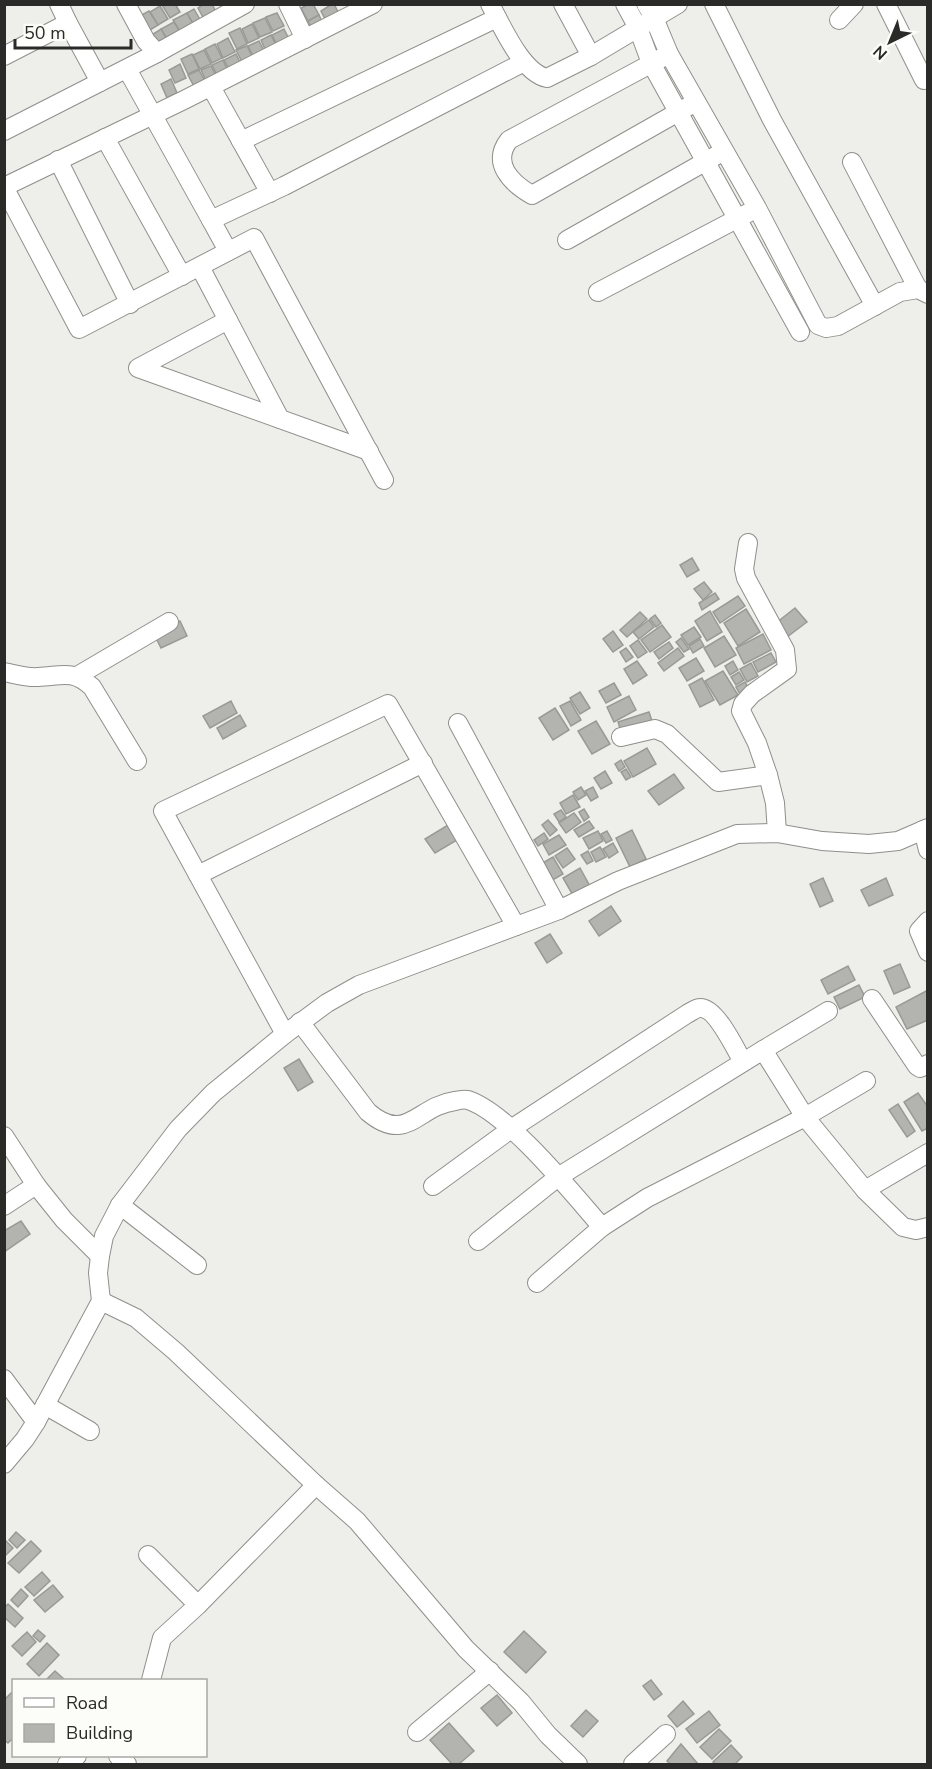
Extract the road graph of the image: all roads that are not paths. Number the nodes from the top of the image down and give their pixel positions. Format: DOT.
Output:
graph roads {
  1 [pos="59,4"];
  2 [pos="126,4"];
  3 [pos="245,4"];
  4 [pos="288,4"];
  5 [pos="373,4"];
  6 [pos="563,4"];
  7 [pos="625,4"];
  8 [pos="678,4"];
  9 [pos="714,4"];
  10 [pos="854,4"];
  11 [pos="886,4"];
  12 [pos="355,9"];
  13 [pos="494,11"];
  14 [pos="650,11"];
  15 [pos="839,20"];
  16 [pos="68,23"];
  17 [pos="638,28"];
  18 [pos="305,39"];
  19 [pos="157,53"];
  20 [pos="669,54"];
  21 [pos="4,56"];
  22 [pos="591,56"];
  23 [pos="524,62"];
  24 [pos="651,63"];
  25 [pos="127,69"];
  26 [pos="924,80"];
  27 [pos="100,82"];
  28 [pos="211,87"];
  29 [pos="696,102"];
  30 [pos="678,112"];
  31 [pos="152,115"];
  32 [pos="4,131"];
  33 [pos="105,138"];
  34 [pos="241,141"];
  35 [pos="724,152"];
  36 [pos="58,160"];
  37 [pos="707,161"];
  38 [pos="852,162"];
  39 [pos="4,187"];
  40 [pos="270,193"];
  41 [pos="757,208"];
  42 [pos="737,218"];
  43 [pos="211,220"];
  44 [pos="567,240"];
  45 [pos="228,251"];
  46 [pos="200,267"];
  47 [pos="182,276"];
  48 [pos="598,292"];
  49 [pos="923,292"];
  50 [pos="130,304"];
  51 [pos="875,306"];
  52 [pos="228,320"];
  53 [pos="800,332"];
  54 [pos="280,419"];
  55 [pos="369,451"];
  56 [pos="384,480"];
  57 [pos="748,543"];
  58 [pos="169,622"];
  59 [pos="4,672"];
  60 [pos="77,676"];
  61 [pos="458,723"];
  62 [pos="621,737"];
  63 [pos="137,762"];
  64 [pos="423,763"];
  65 [pos="768,775"];
  66 [pos="925,829"];
  67 [pos="777,833"];
  68 [pos="927,850"];
  69 [pos="198,875"];
  70 [pos="559,910"];
  71 [pos="927,921"];
  72 [pos="516,926"];
  73 [pos="927,952"];
  74 [pos="872,999"];
  75 [pos="828,1011"];
  76 [pos="300,1022"];
  77 [pos="285,1034"];
  78 [pos="763,1050"];
  79 [pos="743,1062"];
  80 [pos="927,1064"];
  81 [pos="866,1081"];
  82 [pos="805,1117"];
  83 [pos="511,1129"];
  84 [pos="4,1136"];
  85 [pos="927,1153"];
  86 [pos="558,1177"];
  87 [pos="36,1185"];
  88 [pos="433,1186"];
  89 [pos="865,1190"];
  90 [pos="120,1205"];
  91 [pos="4,1206"];
  92 [pos="602,1227"];
  93 [pos="927,1227"];
  94 [pos="478,1241"];
  95 [pos="100,1256"];
  96 [pos="197,1265"];
  97 [pos="537,1283"];
  98 [pos="101,1301"];
  99 [pos="4,1379"];
  100 [pos="45,1405"];
  101 [pos="36,1422"];
  102 [pos="90,1431"];
  103 [pos="4,1464"];
  104 [pos="316,1485"];
  105 [pos="148,1555"];
  106 [pos="198,1605"];
  107 [pos="490,1671"];
  108 [pos="150,1679"];
  109 [pos="417,1732"];
  110 [pos="666,1734"];
  111 [pos="578,1764"];
  112 [pos="633,1764"];
  1 -- 16 [label="street"];
  2 -- 19 [label="street"];
  3 -- 19 [label="street"];
  4 -- 18 [label="street"];
  5 -- 12 [label="street"];
  6 -- 22 [label="street"];
  7 -- 17 [label="street"];
  8 -- 14 [label="street"];
  9 -- 51 [label="street"];
  10 -- 15 [label="street"];
  11 -- 26 [label="street"];
  12 -- 18 [label="street"];
  13 -- 23 [label="street"];
  13 -- 34 [label="street"];
  14 -- 17 [label="street"];
  14 -- 20 [label="street"];
  16 -- 21 [label="street"];
  16 -- 27 [label="street"];
  17 -- 22 [label="street"];
  17 -- 24 [label="street"];
  18 -- 28 [label="street"];
  19 -- 25 [label="street"];
  20 -- 24 [label="street"];
  20 -- 29 [label="street"];
  22 -- 23 [label="street"];
  23 -- 40 [label="street"];
  24 -- 30 [label="street"];
  24 -- 30 [label="street"];
  25 -- 27 [label="street"];
  25 -- 31 [label="street"];
  27 -- 32 [label="street"];
  28 -- 31 [label="street"];
  28 -- 34 [label="street"];
  29 -- 30 [label="street"];
  29 -- 35 [label="street"];
  30 -- 37 [label="street"];
  31 -- 33 [label="street"];
  31 -- 43 [label="street"];
  33 -- 36 [label="street"];
  33 -- 47 [label="street"];
  34 -- 40 [label="street"];
  35 -- 37 [label="street"];
  35 -- 41 [label="street"];
  36 -- 39 [label="street"];
  36 -- 50 [label="street"];
  37 -- 42 [label="street"];
  37 -- 44 [label="street"];
  38 -- 49 [label="street"];
  39 -- 50 [label="street"];
  40 -- 43 [label="street"];
  41 -- 42 [label="street"];
  41 -- 51 [label="street"];
  42 -- 48 [label="street"];
  42 -- 53 [label="street"];
  43 -- 45 [label="street"];
  45 -- 46 [label="street"];
  45 -- 55 [label="street"];
  46 -- 47 [label="street"];
  46 -- 52 [label="street"];
  47 -- 50 [label="street"];
  49 -- 51 [label="street"];
  52 -- 54 [label="street"];
  52 -- 54 [label="street"];
  54 -- 55 [label="street"];
  55 -- 56 [label="street"];
  57 -- 65 [label="street"];
  58 -- 60 [label="street"];
  59 -- 60 [label="street"];
  60 -- 63 [label="street"];
  61 -- 70 [label="street"];
  62 -- 65 [label="street"];
  64 -- 69 [label="street"];
  64 -- 69 [label="street"];
  64 -- 72 [label="street"];
  65 -- 67 [label="street"];
  66 -- 67 [label="street"];
  66 -- 68 [label="street"];
  67 -- 70 [label="street"];
  69 -- 77 [label="street"];
  70 -- 72 [label="street"];
  71 -- 73 [label="street"];
  72 -- 76 [label="street"];
  74 -- 80 [label="street"];
  75 -- 78 [label="street"];
  76 -- 77 [label="street"];
  76 -- 83 [label="street"];
  77 -- 90 [label="street"];
  78 -- 79 [label="street"];
  78 -- 82 [label="street"];
  79 -- 83 [label="street"];
  79 -- 86 [label="street"];
  81 -- 82 [label="street"];
  82 -- 89 [label="street"];
  82 -- 92 [label="street"];
  83 -- 86 [label="street"];
  83 -- 88 [label="street"];
  84 -- 87 [label="street"];
  85 -- 89 [label="street"];
  86 -- 92 [label="street"];
  86 -- 94 [label="street"];
  87 -- 91 [label="street"];
  87 -- 95 [label="street"];
  89 -- 93 [label="street"];
  90 -- 95 [label="street"];
  90 -- 96 [label="street"];
  92 -- 97 [label="street"];
  95 -- 98 [label="street"];
  98 -- 100 [label="street"];
  98 -- 104 [label="street"];
  99 -- 101 [label="street"];
  100 -- 101 [label="street"];
  100 -- 102 [label="street"];
  101 -- 103 [label="street"];
  104 -- 106 [label="street"];
  104 -- 107 [label="street"];
  105 -- 106 [label="street"];
  106 -- 108 [label="street"];
  107 -- 109 [label="street"];
  107 -- 111 [label="street"];
  110 -- 112 [label="street"];
}
